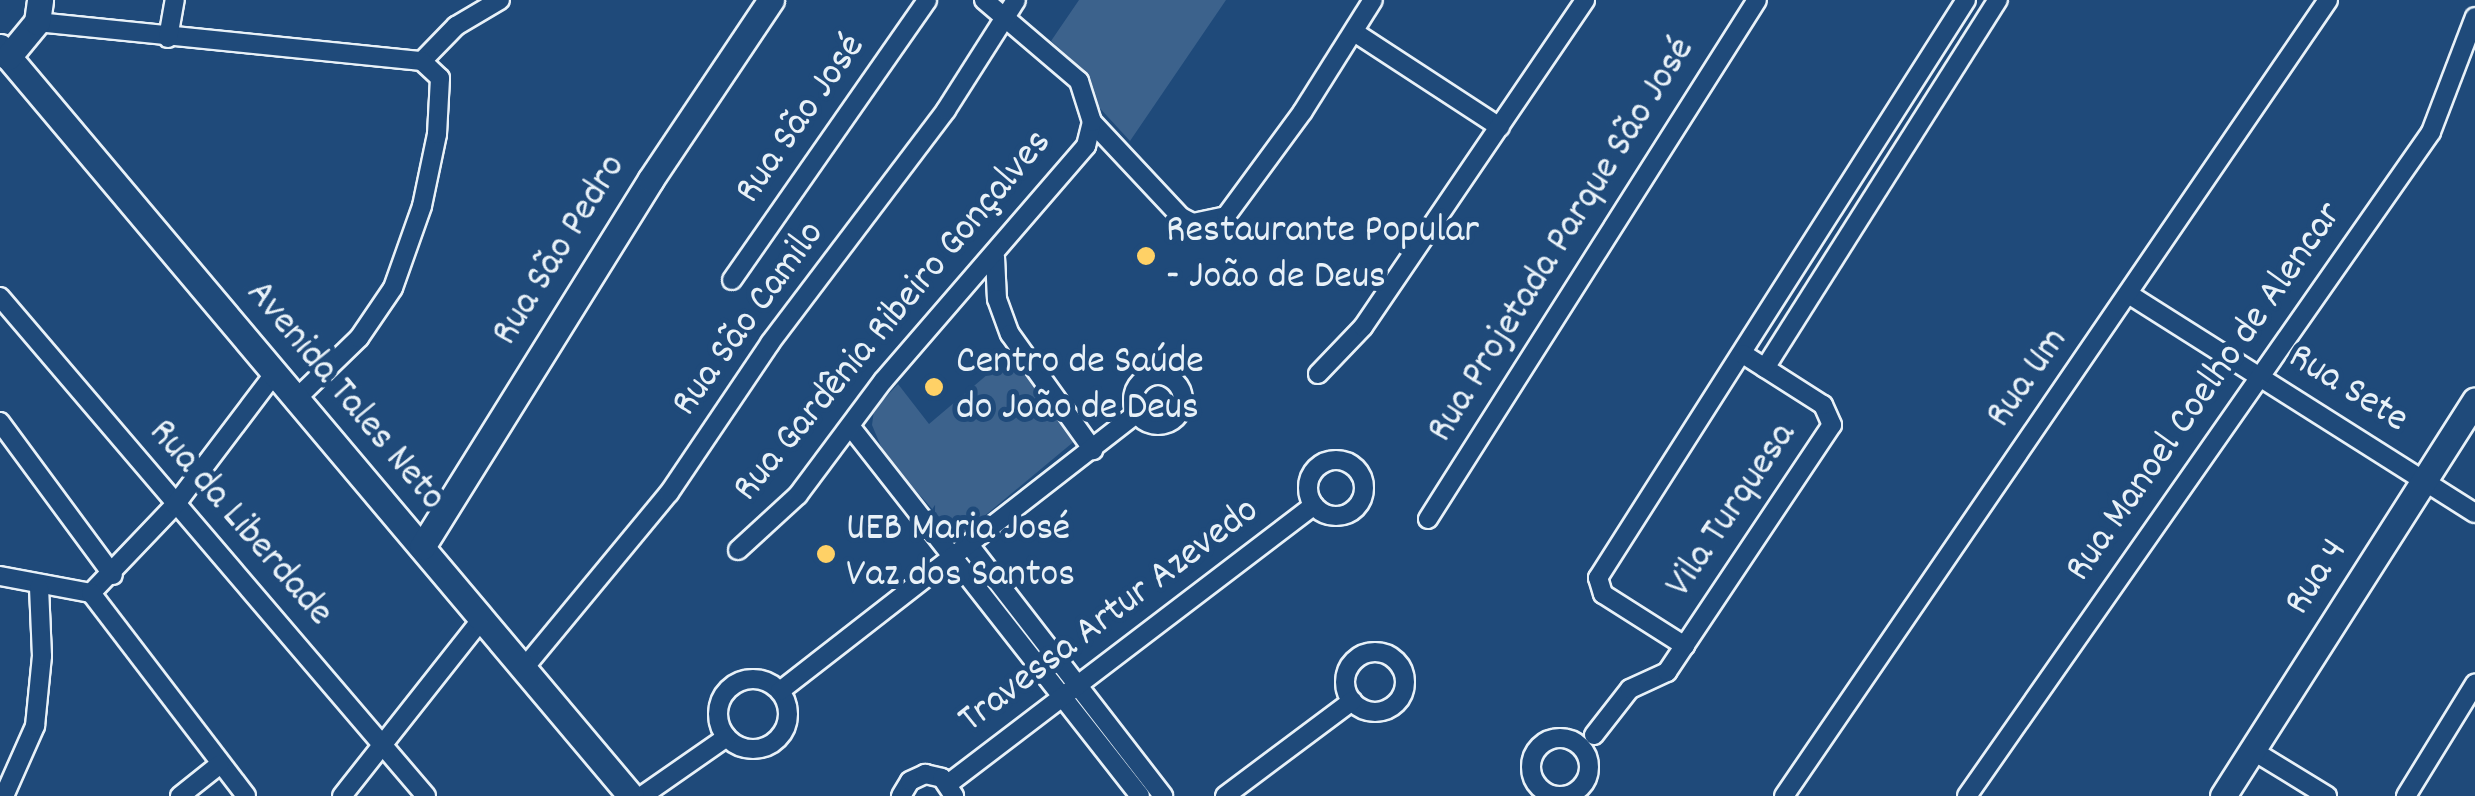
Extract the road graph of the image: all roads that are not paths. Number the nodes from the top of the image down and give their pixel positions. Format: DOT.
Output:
graph roads {
  1 [pos="175,0"];
  2 [pos="500,0"];
  3 [pos="771,0"];
  4 [pos="927,0"];
  5 [pos="984,0"];
  6 [pos="1016,0"];
  7 [pos="1373,0"];
  8 [pos="1585,0"];
  9 [pos="1757,0"];
  10 [pos="1966,0"];
  11 [pos="1998,0"];
  12 [pos="2328,0"];
  13 [pos="38,11"];
  14 [pos="2475,17"];
  15 [pos="1003,18"];
  16 [pos="1354,32"];
  17 [pos="168,38"];
  18 [pos="4,52"];
  19 [pos="422,60"];
  20 [pos="1092,122"];
  21 [pos="1500,127"];
  22 [pos="1868,155"];
  23 [pos="1891,168"];
  24 [pos="995,257"];
  25 [pos="732,280"];
  26 [pos="967,288"];
  27 [pos="2130,294"];
  28 [pos="0,298"];
  29 [pos="1001,314"];
  30 [pos="1743,354"];
  31 [pos="1764,368"];
  32 [pos="274,373"];
  33 [pos="1318,374"];
  34 [pos="2260,377"];
  35 [pos="296,399"];
  36 [pos="2475,400"];
  37 [pos="1136,414"];
  38 [pos="0,422"];
  39 [pos="850,426"];
  40 [pos="1092,450"];
  41 [pos="2424,481"];
  42 [pos="175,505"];
  43 [pos="1314,505"];
  44 [pos="2475,514"];
  45 [pos="1428,519"];
  46 [pos="422,547"];
  47 [pos="738,550"];
  48 [pos="962,551"];
  49 [pos="112,575"];
  50 [pos="0,576"];
  51 [pos="38,588"];
  52 [pos="91,592"];
  53 [pos="482,619"];
  54 [pos="1684,646"];
  55 [pos="524,668"];
  56 [pos="2475,684"];
  57 [pos="780,692"];
  58 [pos="1072,692"];
  59 [pos="1352,701"];
  60 [pos="1594,735"];
  61 [pos="727,737"];
  62 [pos="384,746"];
  63 [pos="2252,750"];
  64 [pos="219,765"];
  65 [pos="951,790"];
  66 [pos="4,796"];
  67 [pos="180,796"];
  68 [pos="246,796"];
  69 [pos="342,796"];
  70 [pos="426,796"];
  71 [pos="631,796"];
  72 [pos="642,796"];
  73 [pos="901,796"];
  74 [pos="1140,796"];
  75 [pos="1164,796"];
  76 [pos="1225,796"];
  77 [pos="1784,796"];
  78 [pos="1967,796"];
  79 [pos="2224,796"];
  80 [pos="2326,796"];
  81 [pos="2406,796"];
  1 -- 17 [label="street"];
  2 -- 19 [label="street"];
  3 -- 46 [label="street, Rua São Pedro"];
  4 -- 25 [label="street, Rua São José"];
  5 -- 15 [label="street"];
  6 -- 15 [label="street, Rua São Camilo"];
  7 -- 16 [label="street"];
  8 -- 21 [label="street"];
  9 -- 45 [label="street, Rua Projetada Parque São José"];
  10 -- 22 [label="street, Vila Turquesa"];
  11 -- 23 [label="street, Vila Turquesa"];
  12 -- 27 [label="street, Rua Um"];
  13 -- 17 [label="street"];
  13 -- 18 [label="street"];
  14 -- 34 [label="street, Rua Manoel Coelho de Alencar"];
  15 -- 20 [label="street"];
  15 -- 55 [label="street, Rua São Camilo"];
  16 -- 20 [label="street"];
  16 -- 21 [label="street"];
  17 -- 19 [label="street"];
  18 -- 32 [label="street, Avenida Tales Neto"];
  19 -- 35 [label="street"];
  20 -- 24 [label="street, Rua Gardênia Ribeiro Gonçalves"];
  21 -- 33 [label="street"];
  22 -- 23 [label="street"];
  22 -- 30 [label="street, Vila Turquesa"];
  23 -- 31 [label="street, Vila Turquesa"];
  24 -- 26 [label="street, Rua Gardênia Ribeiro Gonçalves"];
  24 -- 29 [label="street"];
  26 -- 29 [label="street"];
  26 -- 39 [label="street, Rua Gardênia Ribeiro Gonçalves"];
  27 -- 34 [label="street, Rua Sete"];
  27 -- 77 [label="street, Rua Um"];
  28 -- 42 [label="street, Rua da Liberdade"];
  29 -- 40 [label="street"];
  30 -- 31 [label="street, Vila Turquesa"];
  30 -- 54 [label="street, Vila Turquesa"];
  31 -- 54 [label="street, Vila Turquesa"];
  32 -- 35 [label="street, Avenida Tales Neto"];
  32 -- 42 [label="street"];
  34 -- 41 [label="street, Rua Sete"];
  34 -- 78 [label="street, Rua Manoel Coelho de Alencar"];
  35 -- 46 [label="street, Avenida Tales Neto"];
  36 -- 41 [label="street, Rua 4"];
  37 -- 40 [label="street"];
  38 -- 49 [label="street"];
  39 -- 47 [label="street, Rua Gardênia Ribeiro Gonçalves"];
  39 -- 48 [label="street"];
  40 -- 48 [label="street"];
  41 -- 44 [label="street, Rua Sete"];
  41 -- 63 [label="street, Rua 4"];
  42 -- 49 [label="street"];
  42 -- 62 [label="street, Rua da Liberdade"];
  43 -- 58 [label="street, Travessa Artur Azevedo"];
  46 -- 53 [label="street, Avenida Tales Neto"];
  48 -- 57 [label="street"];
  48 -- 58 [label="street"];
  49 -- 52 [label="street"];
  50 -- 51 [label="street"];
  51 -- 52 [label="street"];
  51 -- 66 [label="street"];
  52 -- 64 [label="street"];
  53 -- 55 [label="street, Avenida Tales Neto"];
  53 -- 62 [label="street"];
  54 -- 60 [label="street"];
  55 -- 71 [label="street, Avenida Tales Neto"];
  56 -- 81 [label="street"];
  57 -- 61 [label="street"];
  57 -- 61 [label="street"];
  58 -- 65 [label="street, Travessa Artur Azevedo"];
  58 -- 74 [label="street"];
  58 -- 75 [label="street"];
  59 -- 76 [label="street"];
  61 -- 72 [label="street"];
  62 -- 69 [label="street"];
  62 -- 70 [label="street, Rua da Liberdade"];
  63 -- 79 [label="street, Rua 4"];
  63 -- 80 [label="street"];
  64 -- 67 [label="street"];
  64 -- 68 [label="street"];
  65 -- 73 [label="street, Travessa Artur Azevedo"];
}
